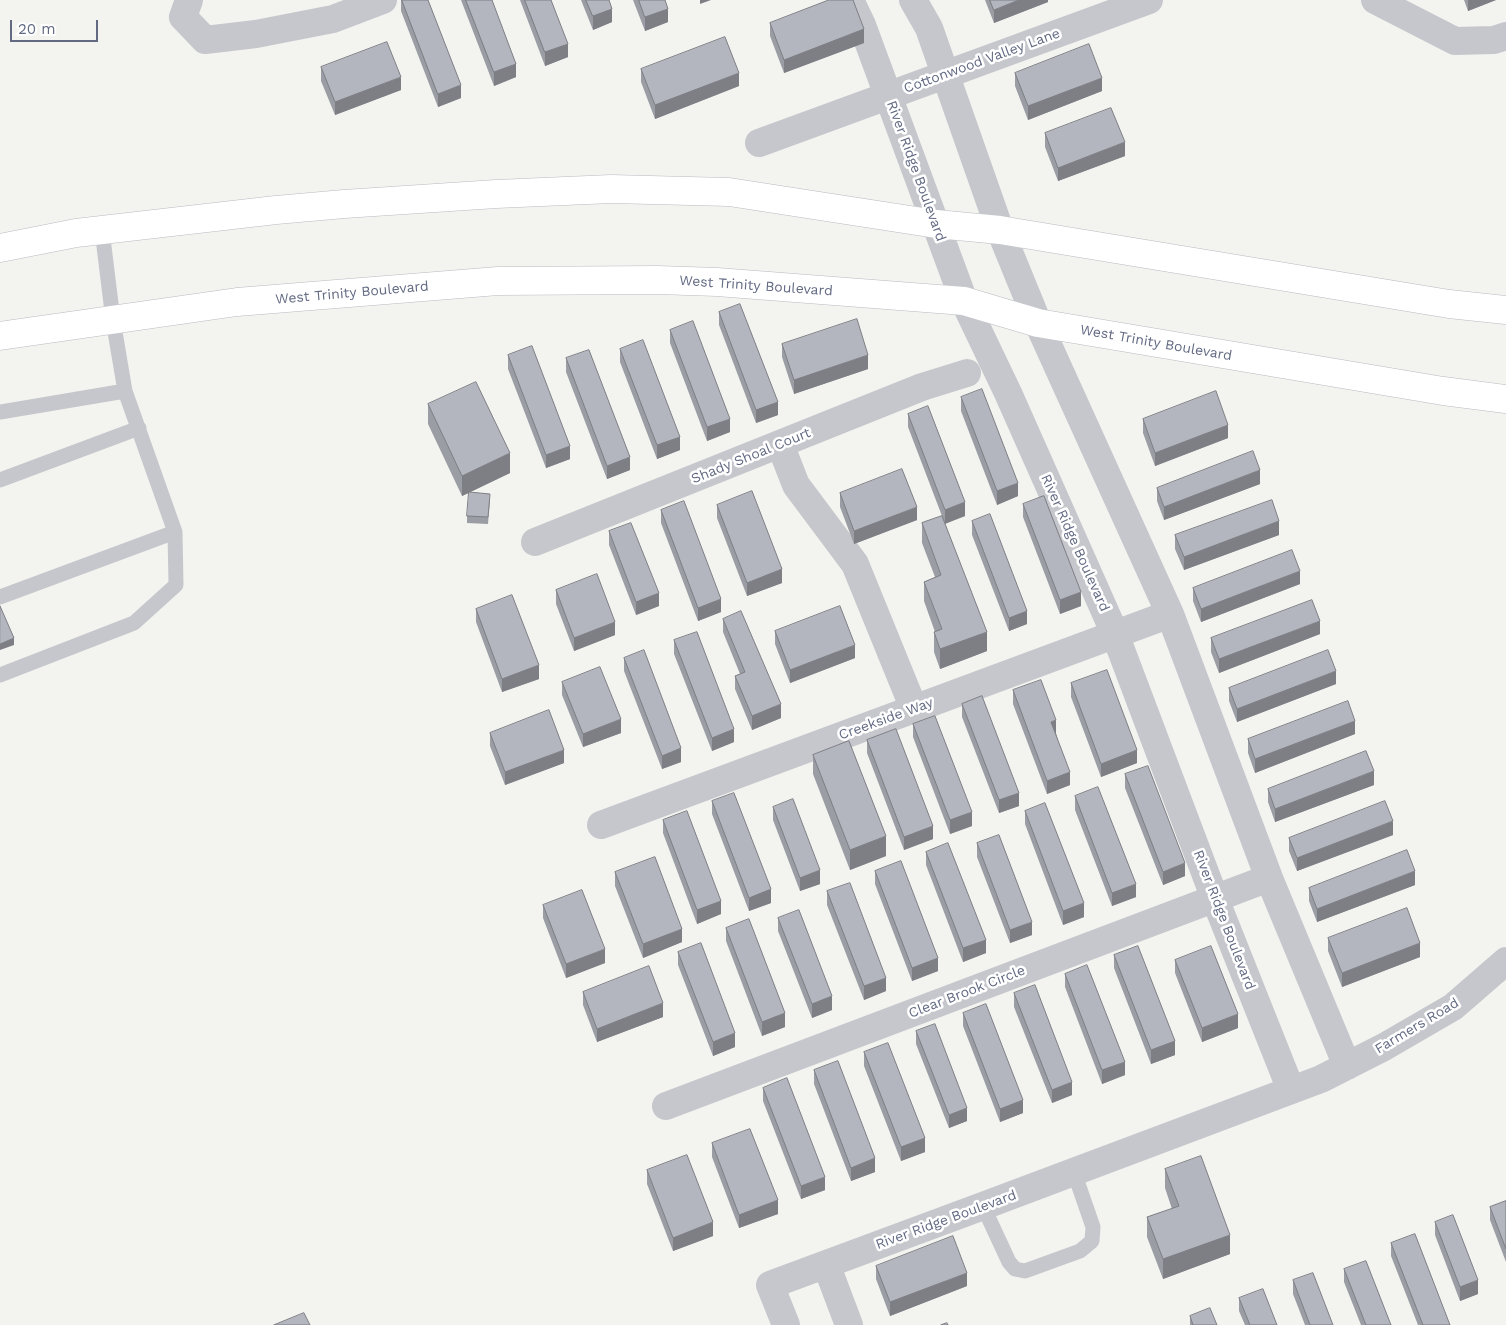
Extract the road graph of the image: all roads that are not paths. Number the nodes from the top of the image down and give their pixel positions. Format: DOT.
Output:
graph roads {
  1 [pos="189,0"];
  2 [pos="383,0"];
  3 [pos="850,0"];
  4 [pos="913,0"];
  5 [pos="1149,0"];
  6 [pos="1375,0"];
  7 [pos="1506,36"];
  8 [pos="945,75"];
  9 [pos="888,96"];
  10 [pos="759,144"];
  11 [pos="936,224"];
  12 [pos="102,230"];
  13 [pos="1000,230"];
  14 [pos="0,248"];
  15 [pos="964,301"];
  16 [pos="1506,310"];
  17 [pos="113,320"];
  18 [pos="1038,323"];
  19 [pos="0,336"];
  20 [pos="967,373"];
  21 [pos="125,391"];
  22 [pos="1506,400"];
  23 [pos="0,412"];
  24 [pos="139,428"];
  25 [pos="780,444"];
  26 [pos="0,480"];
  27 [pos="175,532"];
  28 [pos="535,542"];
  29 [pos="0,597"];
  30 [pos="1170,614"];
  31 [pos="1115,634"];
  32 [pos="0,675"];
  33 [pos="914,709"];
  34 [pos="601,825"];
  35 [pos="1269,878"];
  36 [pos="1215,899"];
  37 [pos="1506,961"];
  38 [pos="1347,1066"];
  39 [pos="1320,1079"];
  40 [pos="1291,1090"];
  41 [pos="666,1106"];
  42 [pos="1074,1172"];
  43 [pos="983,1206"];
  44 [pos="826,1264"];
  45 [pos="786,1325"];
  46 [pos="849,1325"];
  1 -- 2 [label="street"];
  3 -- 9 [label="street, River Ridge Boulevard"];
  4 -- 8 [label="street"];
  5 -- 8 [label="street, Cottonwood Valley Lane"];
  6 -- 7 [label="street"];
  8 -- 9 [label="street, Cottonwood Valley Lane"];
  8 -- 13 [label="street"];
  9 -- 10 [label="street, Cottonwood Valley Lane"];
  9 -- 11 [label="street, River Ridge Boulevard"];
  11 -- 12 [label="main road"];
  11 -- 13 [label="main road"];
  11 -- 15 [label="street, River Ridge Boulevard"];
  12 -- 14 [label="main road"];
  12 -- 17 [label="lane"];
  13 -- 16 [label="main road"];
  13 -- 18 [label="street"];
  15 -- 17 [label="main road, West Trinity Boulevard"];
  15 -- 18 [label="main road, West Trinity Boulevard"];
  15 -- 31 [label="street, River Ridge Boulevard"];
  17 -- 19 [label="main road, West Trinity Boulevard"];
  17 -- 21 [label="lane"];
  18 -- 22 [label="main road, West Trinity Boulevard"];
  18 -- 30 [label="street"];
  20 -- 25 [label="street, Shady Shoal Court"];
  21 -- 23 [label="lane"];
  21 -- 24 [label="lane"];
  24 -- 26 [label="lane"];
  24 -- 27 [label="lane"];
  25 -- 28 [label="street, Shady Shoal Court"];
  25 -- 33 [label="street"];
  27 -- 29 [label="lane"];
  27 -- 32 [label="lane"];
  30 -- 31 [label="street, Creekside Way"];
  30 -- 35 [label="street"];
  31 -- 33 [label="street, Creekside Way"];
  31 -- 36 [label="street, River Ridge Boulevard"];
  33 -- 34 [label="street, Creekside Way"];
  35 -- 36 [label="street, Clear Brook Circle"];
  35 -- 38 [label="street"];
  36 -- 40 [label="street, River Ridge Boulevard"];
  36 -- 41 [label="street, Clear Brook Circle"];
  37 -- 38 [label="street, Farmers Road"];
  38 -- 39 [label="street, Farmers Road"];
  39 -- 40 [label="street, River Ridge Boulevard"];
  40 -- 42 [label="street, River Ridge Boulevard"];
  42 -- 43 [label="street, River Ridge Boulevard"];
  42 -- 43 [label="lane"];
  43 -- 44 [label="street, River Ridge Boulevard"];
  44 -- 45 [label="street, River Ridge Boulevard"];
  44 -- 46 [label="street"];
}
